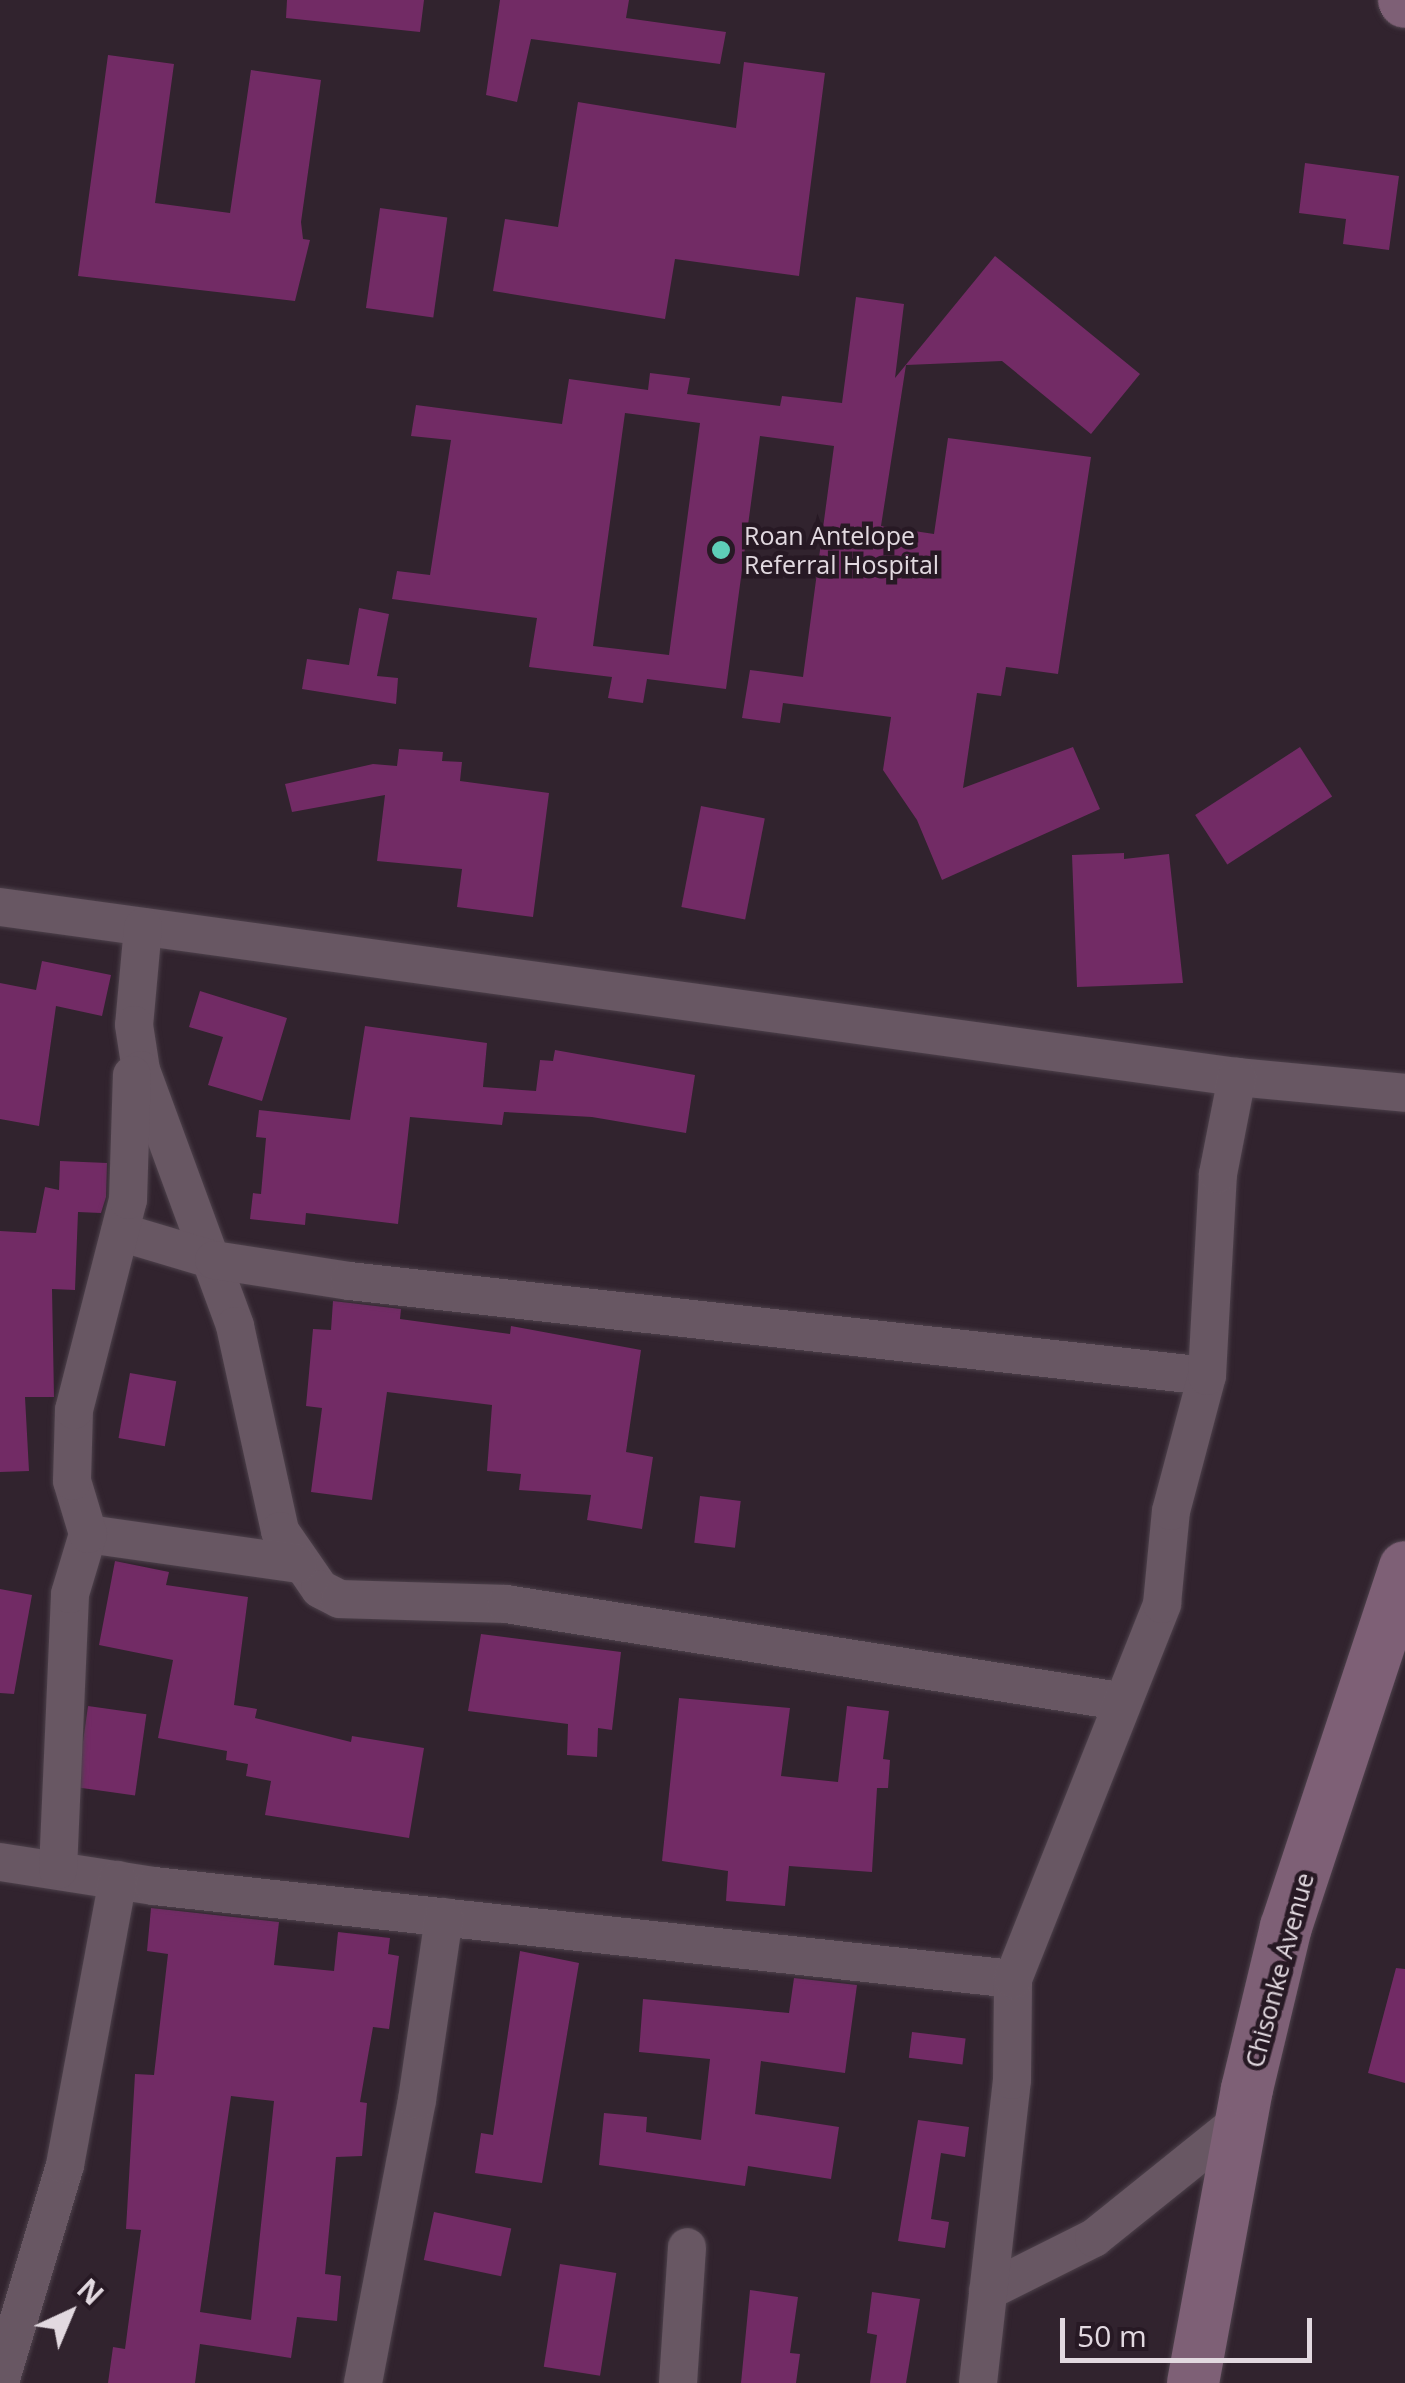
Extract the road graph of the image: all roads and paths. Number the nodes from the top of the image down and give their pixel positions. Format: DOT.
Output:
graph roads {
  1 [pos="0,906"];
  2 [pos="143,927"];
  3 [pos="134,1026"];
  4 [pos="1237,1077"];
  5 [pos="1405,1093"];
  6 [pos="120,1232"];
  7 [pos="214,1260"];
  8 [pos="1207,1376"];
  9 [pos="88,1534"];
  10 [pos="298,1564"];
  11 [pos="1405,1566"];
  12 [pos="1119,1701"];
  13 [pos="0,1862"];
  14 [pos="58,1870"];
  15 [pos="118,1880"];
  16 [pos="444,1917"];
  17 [pos="1013,1979"];
  18 [pos="1241,2120"];
  19 [pos="687,2247"];
  20 [pos="988,2291"];
  21 [pos="0,2382"];
  22 [pos="363,2383"];
  23 [pos="678,2383"];
  24 [pos="978,2383"];
  25 [pos="1194,2383"];
  1 -- 2 [label="street"];
  2 -- 3 [label="street"];
  2 -- 4 [label="street"];
  3 -- 6 [label="street"];
  3 -- 7 [label="street"];
  4 -- 5 [label="street"];
  4 -- 8 [label="street"];
  6 -- 7 [label="street"];
  6 -- 9 [label="street"];
  7 -- 8 [label="street"];
  7 -- 10 [label="street"];
  8 -- 12 [label="street"];
  9 -- 10 [label="street"];
  9 -- 14 [label="street"];
  10 -- 12 [label="street"];
  11 -- 18 [label="street, Chisonke Avenue"];
  12 -- 17 [label="street"];
  13 -- 14 [label="street"];
  14 -- 15 [label="street"];
  15 -- 16 [label="street"];
  15 -- 21 [label="street"];
  16 -- 17 [label="street"];
  16 -- 22 [label="street"];
  17 -- 20 [label="street"];
  18 -- 20 [label="street"];
  18 -- 25 [label="street, Chisonke Avenue"];
  19 -- 23 [label="street"];
  20 -- 24 [label="street"];
}
